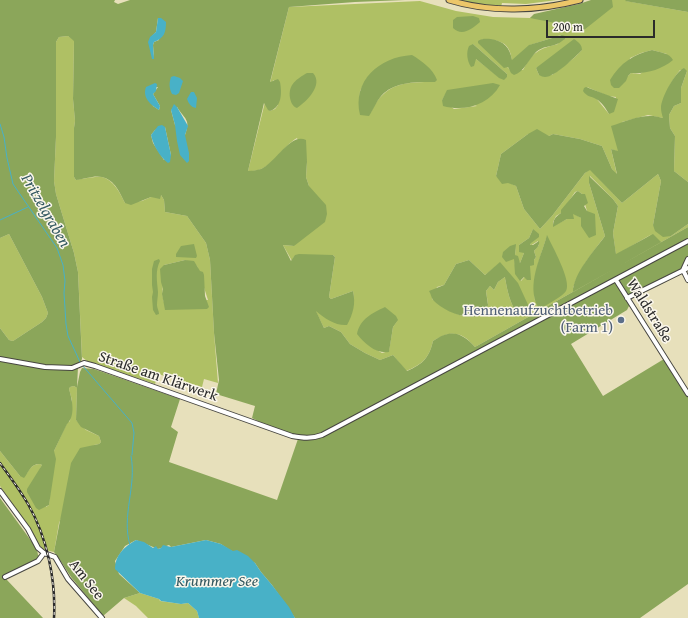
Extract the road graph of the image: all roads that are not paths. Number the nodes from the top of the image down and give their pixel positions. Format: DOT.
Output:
graph roads {
  1 [pos="449,0"];
  2 [pos="580,0"];
  3 [pos="688,241"];
  4 [pos="688,259"];
  5 [pos="688,268"];
  6 [pos="683,270"];
  7 [pos="616,280"];
  8 [pos="688,280"];
  9 [pos="627,298"];
  10 [pos="0,359"];
  11 [pos="688,394"];
  12 [pos="0,491"];
  13 [pos="44,553"];
  14 [pos="5,577"];
  15 [pos="102,618"];
  1 -- 2 [label="main road"];
  3 -- 7 [label="street"];
  4 -- 6 [label="street"];
  5 -- 6 [label="street"];
  6 -- 8 [label="street"];
  6 -- 9 [label="street"];
  7 -- 9 [label="street, Waldstraße"];
  7 -- 10 [label="street, Straße am Klärwerk"];
  9 -- 11 [label="street, Waldstraße"];
  12 -- 13 [label="street"];
  13 -- 14 [label="street"];
  13 -- 15 [label="street, Am See"];
}
